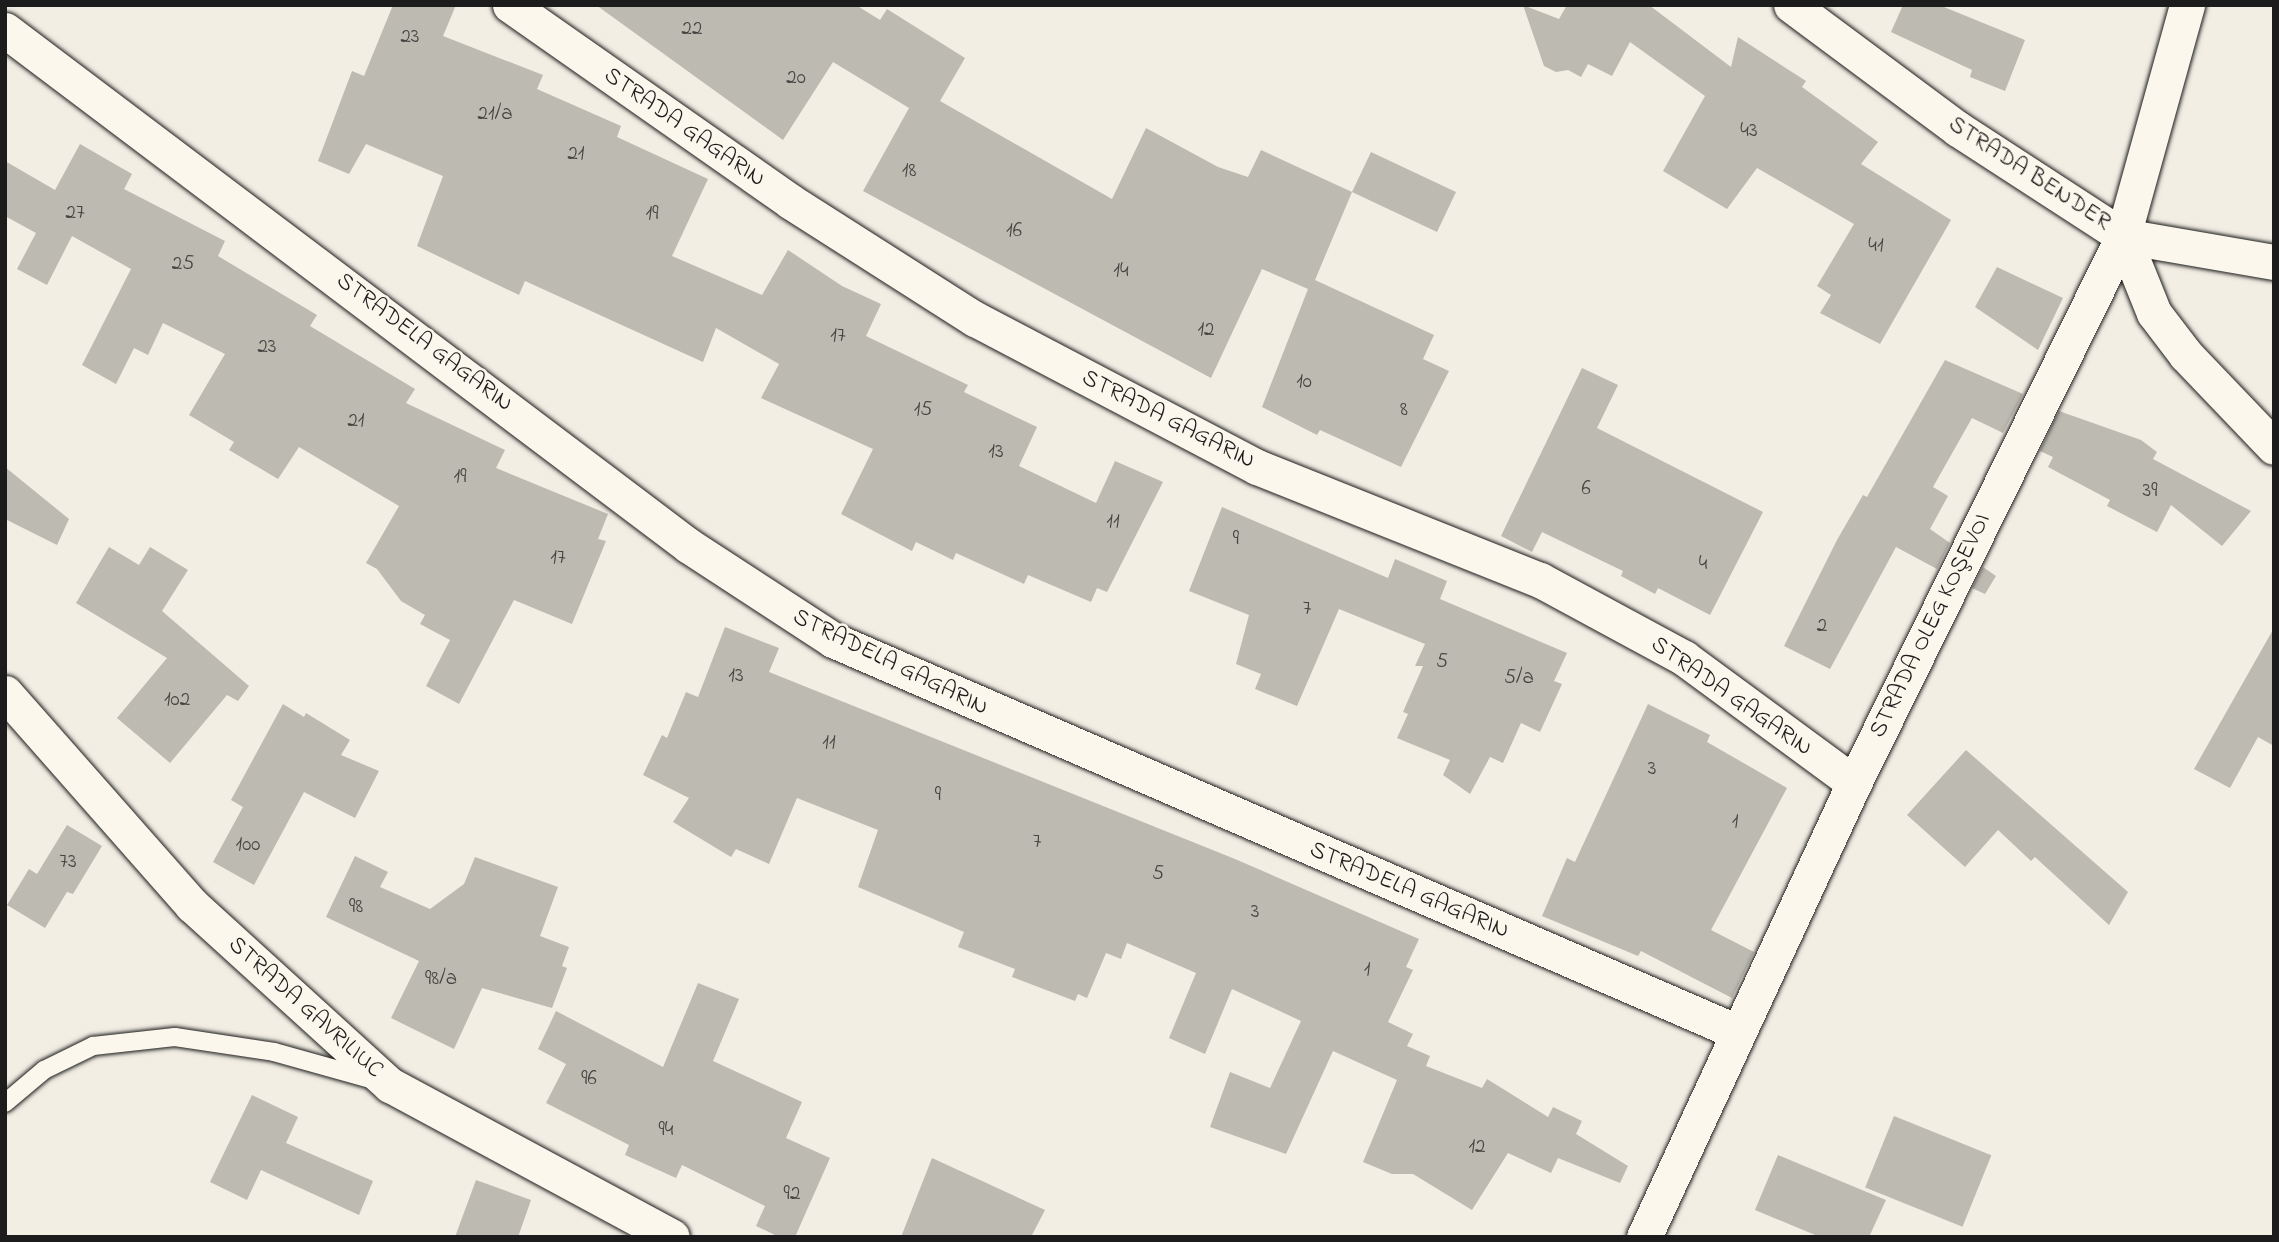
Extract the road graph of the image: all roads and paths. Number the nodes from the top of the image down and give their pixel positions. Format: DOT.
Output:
graph roads {
  1 [pos="510,5"];
  2 [pos="1791,5"];
  3 [pos="2187,5"];
  4 [pos="5,30"];
  5 [pos="2123,236"];
  6 [pos="2274,262"];
  7 [pos="2274,447"];
  8 [pos="5,692"];
  9 [pos="1854,783"];
  10 [pos="1735,1031"];
  11 [pos="390,1085"];
  12 [pos="5,1103"];
  13 [pos="672,1237"];
  14 [pos="1644,1237"];
  1 -- 9 [label="street, STRADA GAGARIN"];
  2 -- 5 [label="street, STRADA BENDER"];
  3 -- 5 [label="street, STRADA OLEG KOŞEVOI"];
  4 -- 10 [label="street, STRADELA GAGARIN"];
  5 -- 6 [label="street"];
  5 -- 7 [label="street, STRADA BENDER"];
  5 -- 9 [label="street, STRADA OLEG KOŞEVOI"];
  8 -- 11 [label="street, STRADA GAVRILIUC"];
  9 -- 10 [label="street, STRADA OLEG KOŞEVOI"];
  10 -- 14 [label="street, STRADA OLEG KOŞEVOI"];
  11 -- 12 [label="lane"];
  11 -- 13 [label="street, STRADA GAVRILIUC"];
}
